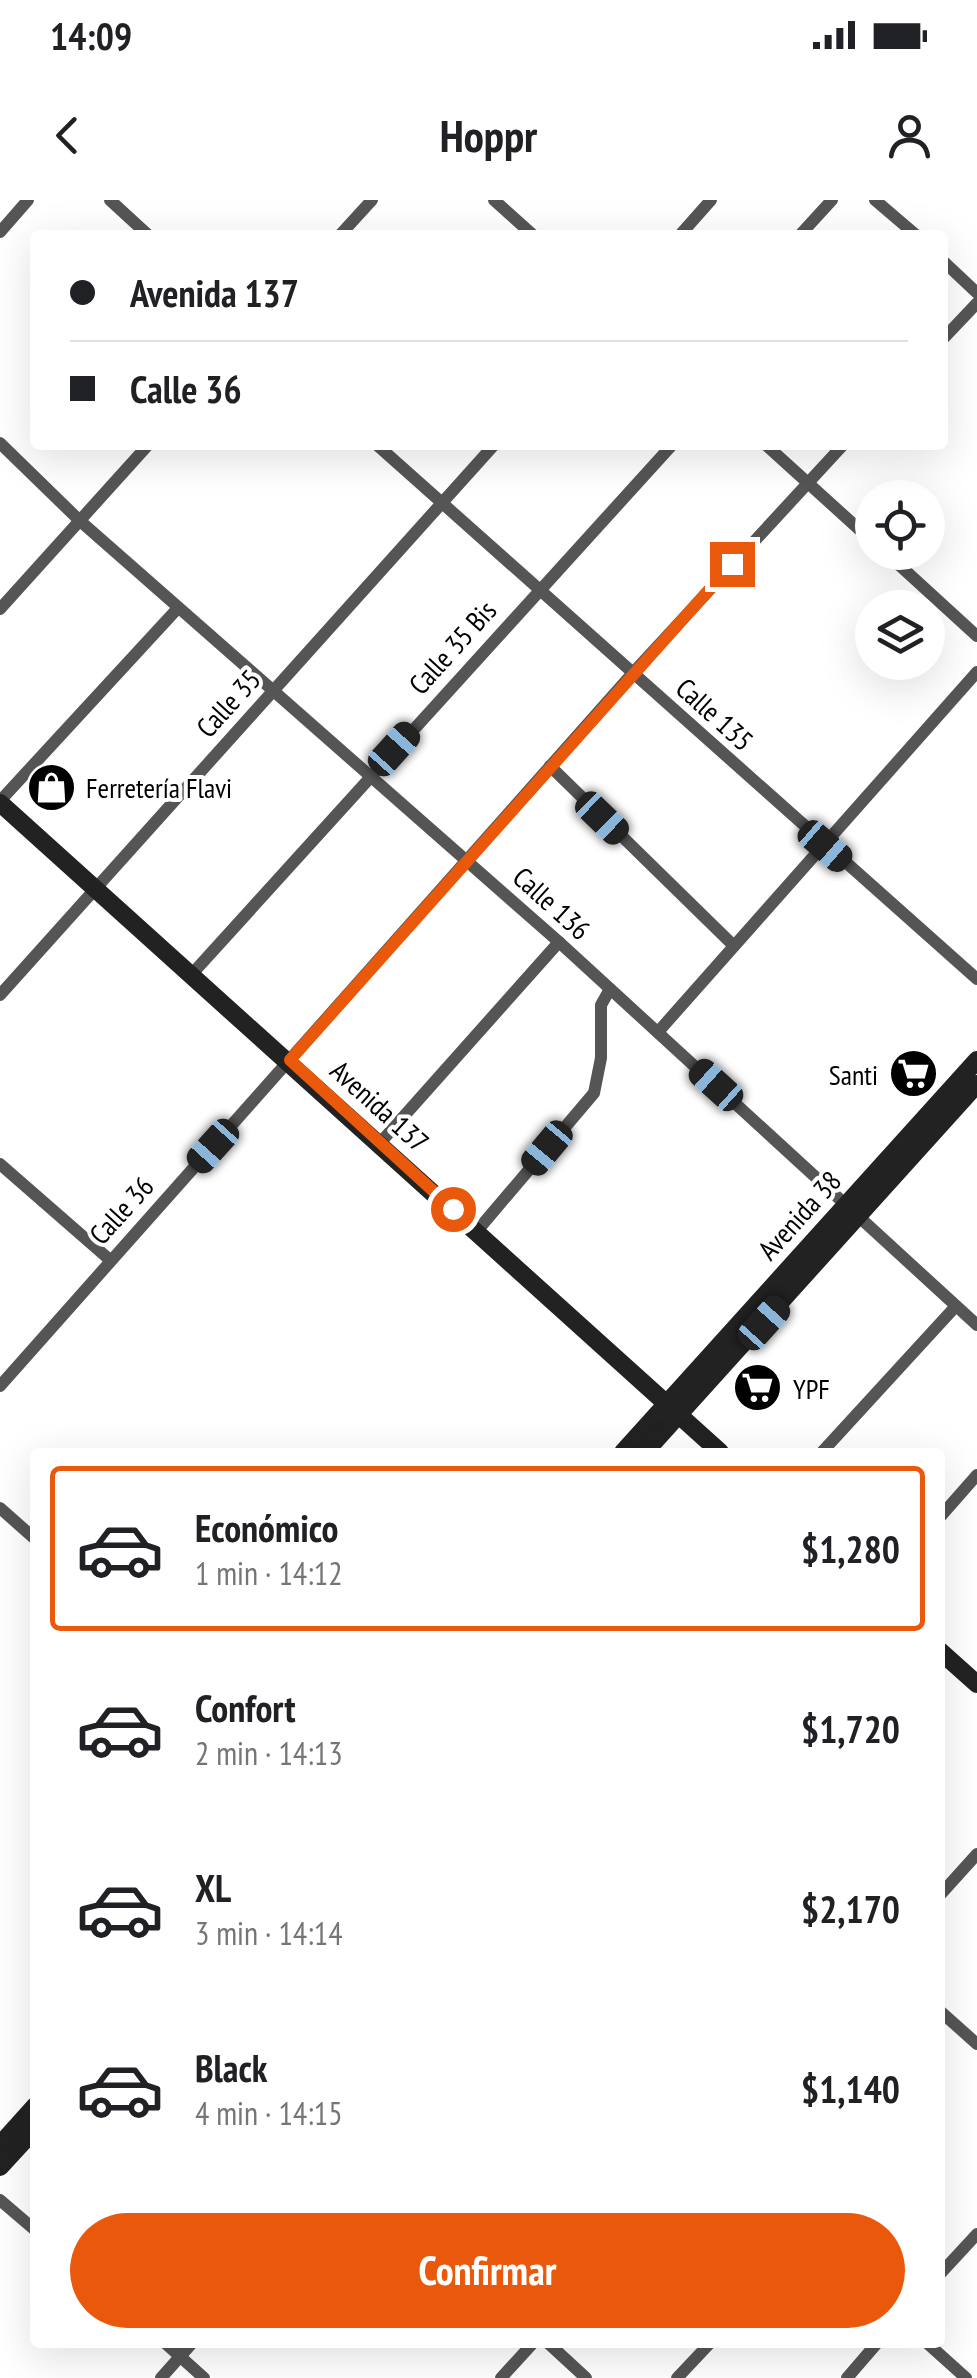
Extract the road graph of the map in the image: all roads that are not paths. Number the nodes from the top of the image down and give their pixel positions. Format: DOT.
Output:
graph roads {
  1 [pos="28,200"];
  2 [pos="110,200"];
  3 [pos="372,200"];
  4 [pos="494,200"];
  5 [pos="711,200"];
  6 [pos="832,200"];
  7 [pos="875,200"];
  8 [pos="143,230"];
  9 [pos="345,230"];
  10 [pos="527,230"];
  11 [pos="684,230"];
  12 [pos="805,230"];
  13 [pos="908,230"];
  14 [pos="0,232"];
  15 [pos="948,266"];
  16 [pos="977,293"];
  17 [pos="977,304"];
  18 [pos="948,334"];
  19 [pos="0,443"];
  20 [pos="143,450"];
  21 [pos="382,450"];
  22 [pos="490,450"];
  23 [pos="667,450"];
  24 [pos="772,450"];
  25 [pos="838,450"];
  26 [pos="808,483"];
  27 [pos="441,504"];
  28 [pos="79,520"];
  29 [pos="855,526"];
  30 [pos="905,570"];
  31 [pos="537,590"];
  32 [pos="178,608"];
  33 [pos="0,609"];
  34 [pos="977,636"];
  35 [pos="977,672"];
  36 [pos="632,674"];
  37 [pos="272,690"];
  38 [pos="550,766"];
  39 [pos="370,776"];
  40 [pos="0,802"];
  41 [pos="825,846"];
  42 [pos="466,860"];
  43 [pos="96,889"];
  44 [pos="559,942"];
  45 [pos="734,946"];
  46 [pos="192,974"];
  47 [pos="977,979"];
  48 [pos="610,989"];
  49 [pos="0,996"];
  50 [pos="658,1032"];
  51 [pos="290,1060"];
  52 [pos="977,1060"];
  53 [pos="977,1084"];
  54 [pos="380,1143"];
  55 [pos="0,1164"];
  56 [pos="853,1210"];
  57 [pos="478,1231"];
  58 [pos="110,1260"];
  59 [pos="956,1306"];
  60 [pos="977,1325"];
  61 [pos="0,1386"];
  62 [pos="674,1408"];
  63 [pos="628,1448"];
  64 [pos="648,1448"];
  65 [pos="716,1448"];
  66 [pos="826,1448"];
  67 [pos="977,1475"];
  68 [pos="0,1508"];
  69 [pos="945,1511"];
  70 [pos="30,1535"];
  71 [pos="945,1655"];
  72 [pos="977,1684"];
  73 [pos="977,1854"];
  74 [pos="945,1889"];
  75 [pos="945,2015"];
  76 [pos="977,2044"];
  77 [pos="30,2111"];
  78 [pos="30,2134"];
  79 [pos="0,2144"];
  80 [pos="0,2167"];
  81 [pos="0,2200"];
  82 [pos="30,2226"];
  83 [pos="977,2234"];
  84 [pos="945,2269"];
  85 [pos="171,2348"];
  86 [pos="187,2348"];
  87 [pos="529,2348"];
  88 [pos="554,2348"];
  89 [pos="704,2348"];
  90 [pos="873,2348"];
  91 [pos="933,2348"];
  92 [pos="180,2356"];
  93 [pos="160,2378"];
  94 [pos="204,2378"];
  95 [pos="502,2378"];
  96 [pos="586,2378"];
  97 [pos="676,2378"];
  98 [pos="847,2378"];
  99 [pos="966,2378"];
  1 -- 14 [label="street"];
  2 -- 8 [label="street"];
  3 -- 9 [label="street"];
  4 -- 10 [label="street"];
  5 -- 11 [label="street"];
  6 -- 12 [label="street"];
  7 -- 13 [label="street"];
  15 -- 16 [label="street"];
  17 -- 18 [label="street"];
  19 -- 28 [label="street, Calle 136"];
  20 -- 28 [label="street"];
  21 -- 27 [label="street, Calle 135"];
  22 -- 27 [label="street, Calle 35"];
  23 -- 31 [label="street, Calle 35 Bis"];
  24 -- 26 [label="street"];
  25 -- 26 [label="street, Calle 36"];
  26 -- 29 [label="street"];
  26 -- 36 [label="street, Calle 36"];
  27 -- 31 [label="street, Calle 135"];
  27 -- 37 [label="street, Calle 35"];
  28 -- 32 [label="street, Calle 136"];
  28 -- 33 [label="street"];
  30 -- 34 [label="street"];
  31 -- 36 [label="street, Calle 135"];
  31 -- 39 [label="street, Calle 35 Bis"];
  32 -- 37 [label="street, Calle 136"];
  32 -- 40 [label="street"];
  35 -- 41 [label="street"];
  36 -- 38 [label="street, Calle 36"];
  36 -- 41 [label="street, Calle 135"];
  37 -- 39 [label="street, Calle 136"];
  37 -- 43 [label="street, Calle 35"];
  38 -- 42 [label="street, Calle 36"];
  38 -- 45 [label="street"];
  39 -- 42 [label="street, Calle 136"];
  39 -- 46 [label="street, Calle 35 Bis"];
  40 -- 43 [label="street, Avenida 137"];
  41 -- 45 [label="street"];
  41 -- 47 [label="street, Calle 135"];
  42 -- 44 [label="street, Calle 136"];
  42 -- 51 [label="street, Calle 36"];
  43 -- 46 [label="street, Avenida 137"];
  43 -- 49 [label="street, Calle 35"];
  44 -- 48 [label="street, Calle 136"];
  44 -- 54 [label="street"];
  45 -- 50 [label="street"];
  46 -- 51 [label="street, Avenida 137"];
  48 -- 50 [label="street, Calle 136"];
  48 -- 57 [label="street"];
  50 -- 56 [label="street, Calle 136"];
  51 -- 54 [label="street, Avenida 137"];
  51 -- 58 [label="street, Calle 36"];
  52 -- 56 [label="street, Avenida 38"];
  53 -- 56 [label="street, Avenida 38"];
  54 -- 57 [label="street, Avenida 137"];
  55 -- 58 [label="street"];
  56 -- 59 [label="street, Calle 136"];
  56 -- 62 [label="street, Avenida 38"];
  57 -- 62 [label="street, Avenida 137"];
  58 -- 61 [label="street, Calle 36"];
  59 -- 60 [label="street, Calle 136"];
  59 -- 66 [label="street"];
  62 -- 63 [label="street, Avenida 38"];
  62 -- 64 [label="street, Avenida 38"];
  62 -- 65 [label="street, Avenida 137"];
  67 -- 69 [label="street"];
  68 -- 70 [label="street"];
  71 -- 72 [label="street"];
  73 -- 74 [label="street"];
  75 -- 76 [label="street"];
  77 -- 79 [label="street"];
  78 -- 80 [label="street"];
  81 -- 82 [label="street"];
  83 -- 84 [label="street"];
  85 -- 92 [label="street"];
  86 -- 92 [label="street"];
  87 -- 95 [label="street"];
  88 -- 96 [label="street"];
  89 -- 97 [label="street"];
  90 -- 98 [label="street"];
  91 -- 99 [label="street"];
  92 -- 93 [label="street"];
  92 -- 94 [label="street"];
}
